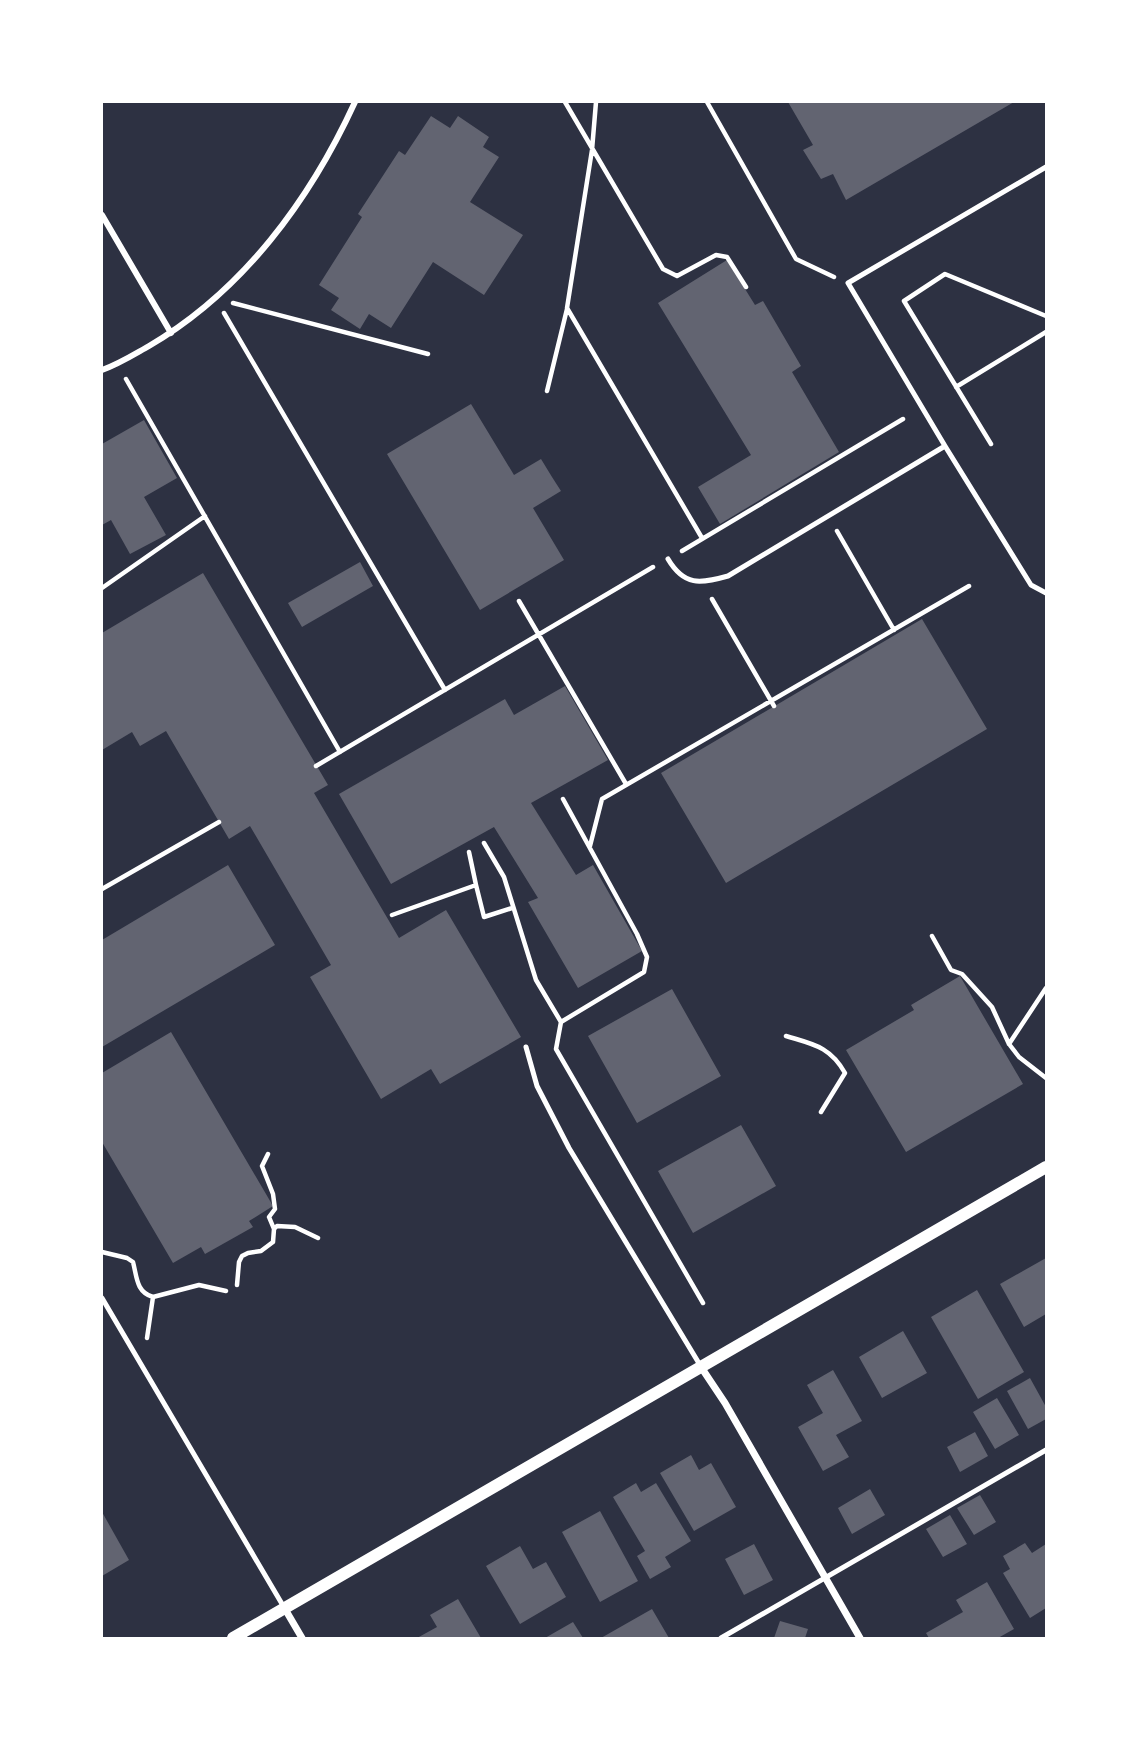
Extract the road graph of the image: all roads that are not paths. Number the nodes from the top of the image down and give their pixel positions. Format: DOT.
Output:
graph roads {
  1 [pos="355,102"];
  2 [pos="1046,167"];
  3 [pos="102,215"];
  4 [pos="171,333"];
  5 [pos="102,370"];
  6 [pos="945,446"];
  7 [pos="668,559"];
  8 [pos="1046,593"];
  9 [pos="526,1047"];
  10 [pos="1046,1167"];
  11 [pos="102,1298"];
  12 [pos="701,1367"];
  13 [pos="1046,1450"];
  14 [pos="825,1577"];
  15 [pos="285,1608"];
  16 [pos="233,1639"];
  17 [pos="302,1639"];
  18 [pos="721,1639"];
  19 [pos="860,1639"];
  1 -- 4 [label="street"];
  2 -- 6 [label="lane"];
  3 -- 4 [label="street"];
  4 -- 5 [label="street"];
  6 -- 7 [label="lane"];
  6 -- 8 [label="lane"];
  9 -- 12 [label="lane"];
  10 -- 12 [label="street"];
  11 -- 15 [label="lane"];
  12 -- 14 [label="street"];
  12 -- 15 [label="street"];
  13 -- 14 [label="lane"];
  14 -- 18 [label="lane"];
  14 -- 19 [label="street"];
  15 -- 16 [label="street"];
  15 -- 17 [label="street"];
}
